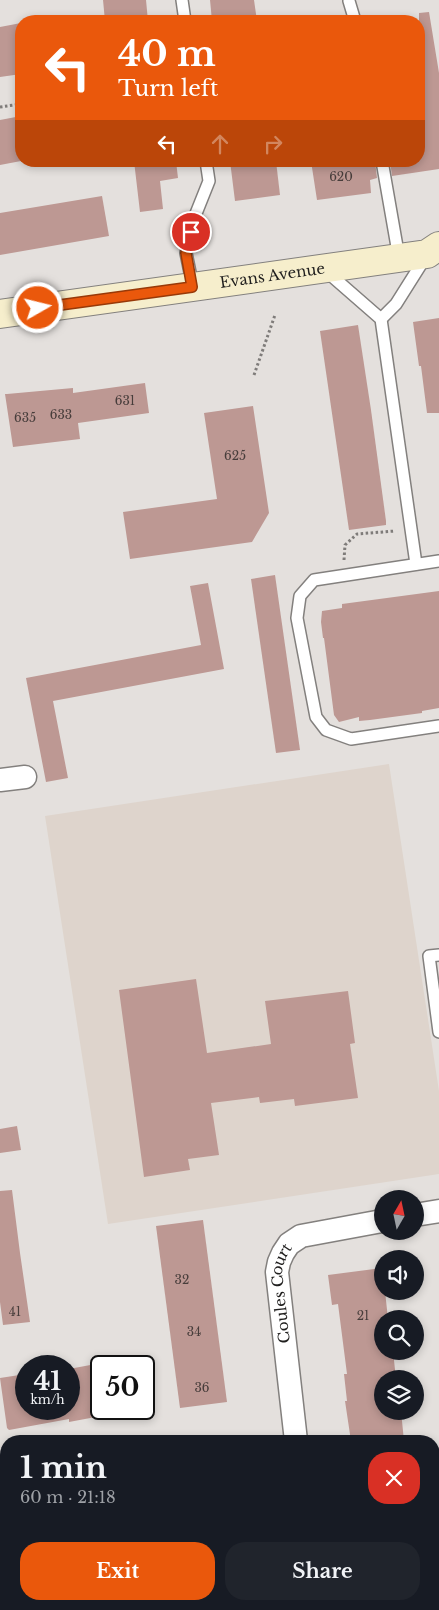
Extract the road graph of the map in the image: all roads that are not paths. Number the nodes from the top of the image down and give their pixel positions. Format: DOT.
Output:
graph roads {
  1 [pos="182,0"];
  2 [pos="349,0"];
  3 [pos="184,15"];
  4 [pos="354,15"];
  5 [pos="207,167"];
  6 [pos="383,167"];
  7 [pos="435,255"];
  8 [pos="399,258"];
  9 [pos="324,269"];
  10 [pos="192,287"];
  11 [pos="0,314"];
  12 [pos="381,319"];
  13 [pos="439,561"];
  14 [pos="416,564"];
  15 [pos="439,726"];
  16 [pos="25,777"];
  17 [pos="0,780"];
  18 [pos="439,955"];
  19 [pos="439,1032"];
  20 [pos="439,1211"];
  21 [pos="424,1214"];
  22 [pos="374,1222"];
  23 [pos="295,1435"];
  1 -- 3 [label="lane"];
  2 -- 4 [label="lane"];
  5 -- 10 [label="lane"];
  6 -- 8 [label="lane"];
  7 -- 8 [label="main road, Evans Avenue"];
  7 -- 12 [label="lane"];
  8 -- 9 [label="main road, Evans Avenue"];
  9 -- 10 [label="main road, Evans Avenue"];
  9 -- 12 [label="lane"];
  10 -- 11 [label="main road, Evans Avenue"];
  12 -- 14 [label="lane"];
  13 -- 14 [label="lane"];
  14 -- 15 [label="lane"];
  16 -- 17 [label="street"];
  18 -- 19 [label="lane"];
  20 -- 21 [label="street"];
  22 -- 23 [label="street, Coules Court"];
}
